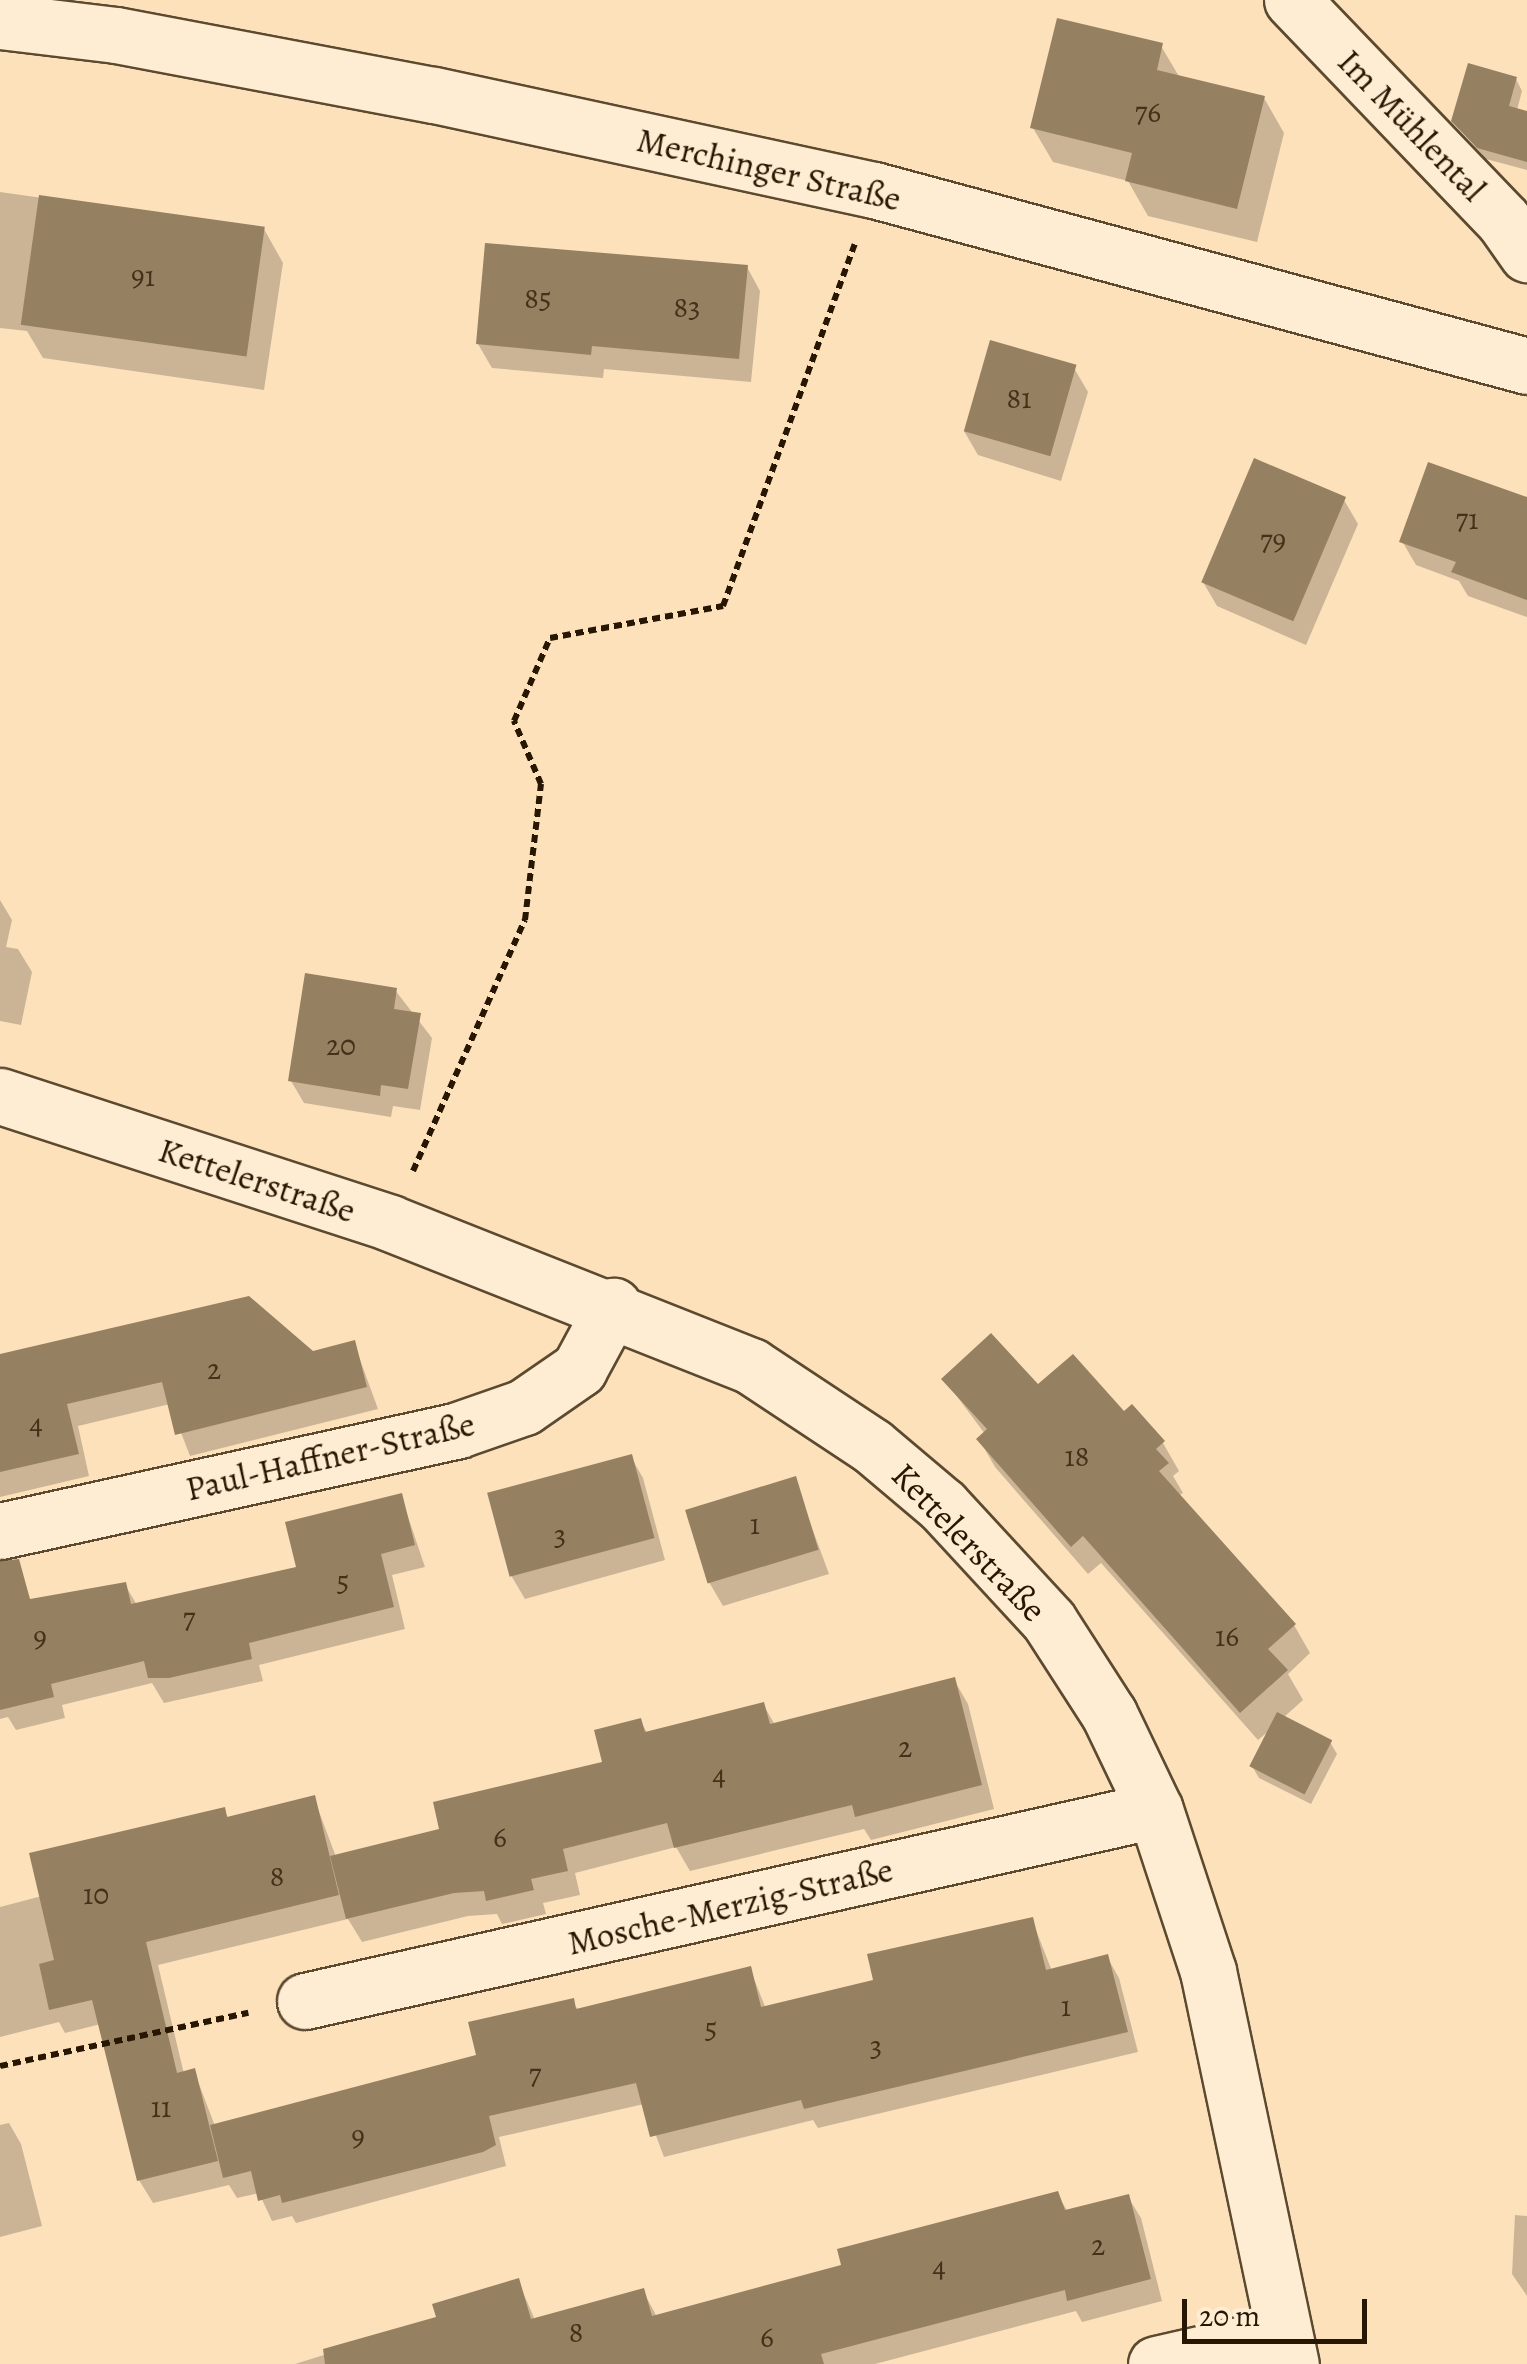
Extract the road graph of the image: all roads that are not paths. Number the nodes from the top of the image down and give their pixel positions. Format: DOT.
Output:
graph roads {
  1 [pos="1292,0"];
  2 [pos="0,21"];
  3 [pos="1527,254"];
  4 [pos="1527,366"];
  5 [pos="0,1096"];
  6 [pos="614,1306"];
  7 [pos="0,1530"];
  8 [pos="1155,1810"];
  9 [pos="305,2001"];
  10 [pos="1287,2349"];
  11 [pos="1156,2364"];
  1 -- 3 [label="street, Im Mühlental"];
  2 -- 4 [label="street, Merchinger Straße"];
  5 -- 6 [label="street, Kettelerstraße"];
  6 -- 7 [label="street, Paul-Haffner-Straße"];
  6 -- 8 [label="street, Kettelerstraße"];
  8 -- 9 [label="street, Mosche-Merzig-Straße"];
  8 -- 10 [label="street, Kettelerstraße"];
  10 -- 11 [label="street"];
}
